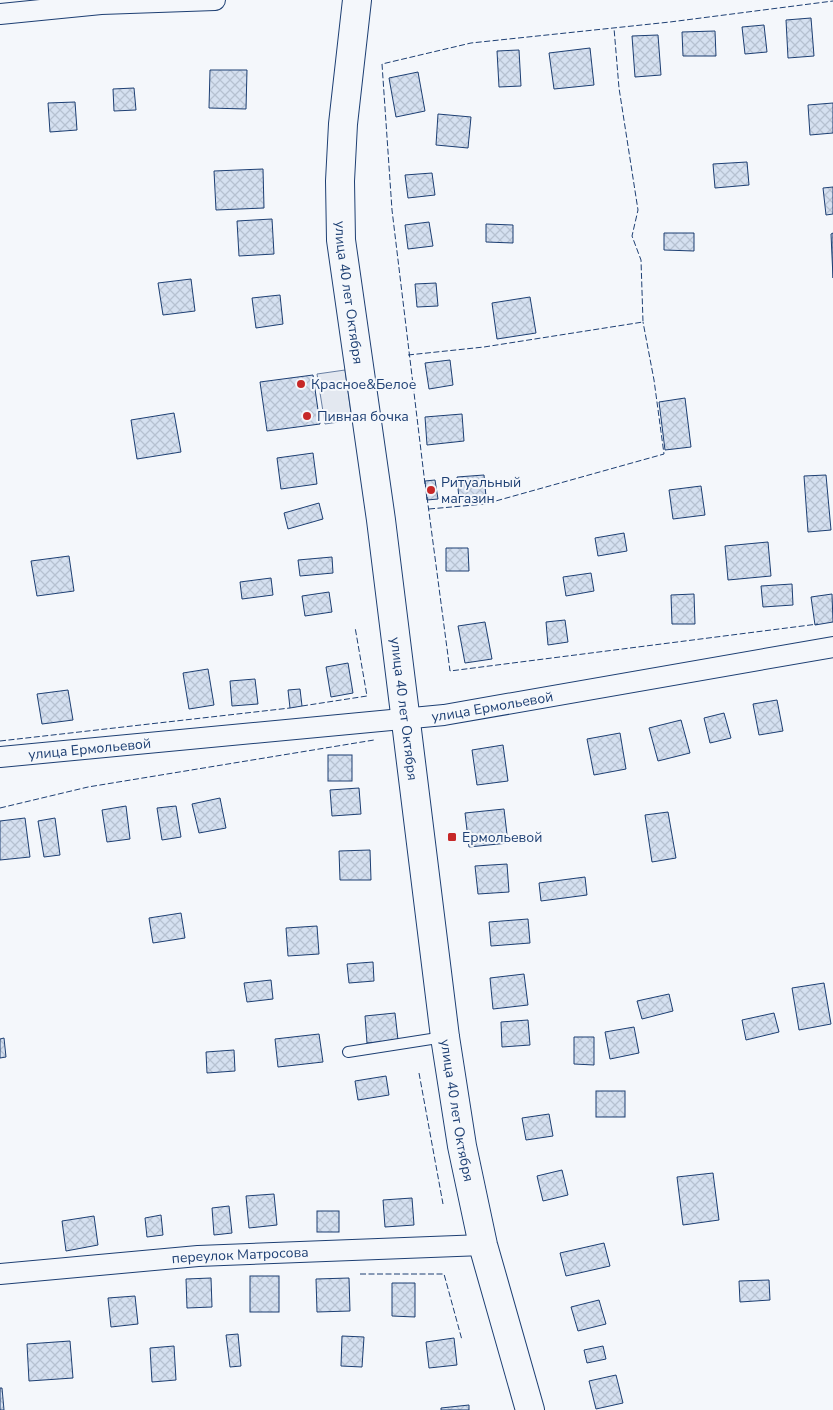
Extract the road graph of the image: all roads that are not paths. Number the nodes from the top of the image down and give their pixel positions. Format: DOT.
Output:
graph roads {
  1 [pos="215,0"];
  2 [pos="357,0"];
  3 [pos="100,2"];
  4 [pos="0,14"];
  5 [pos="833,647"];
  6 [pos="404,720"];
  7 [pos="0,757"];
  8 [pos="445,1036"];
  9 [pos="348,1052"];
  10 [pos="483,1245"];
  11 [pos="0,1274"];
  12 [pos="530,1410"];
  1 -- 3 [label="street"];
  2 -- 6 [label="street, улица 40 лет Октября"];
  3 -- 4 [label="street"];
  5 -- 6 [label="street, улица Ермольевой"];
  6 -- 7 [label="street, улица Ермольевой"];
  6 -- 8 [label="street, улица 40 лет Октября"];
  8 -- 9 [label="lane"];
  8 -- 10 [label="street, улица 40 лет Октября"];
  10 -- 11 [label="street, переулок Матросова"];
  10 -- 12 [label="street, улица 40 лет Октября"];
}
